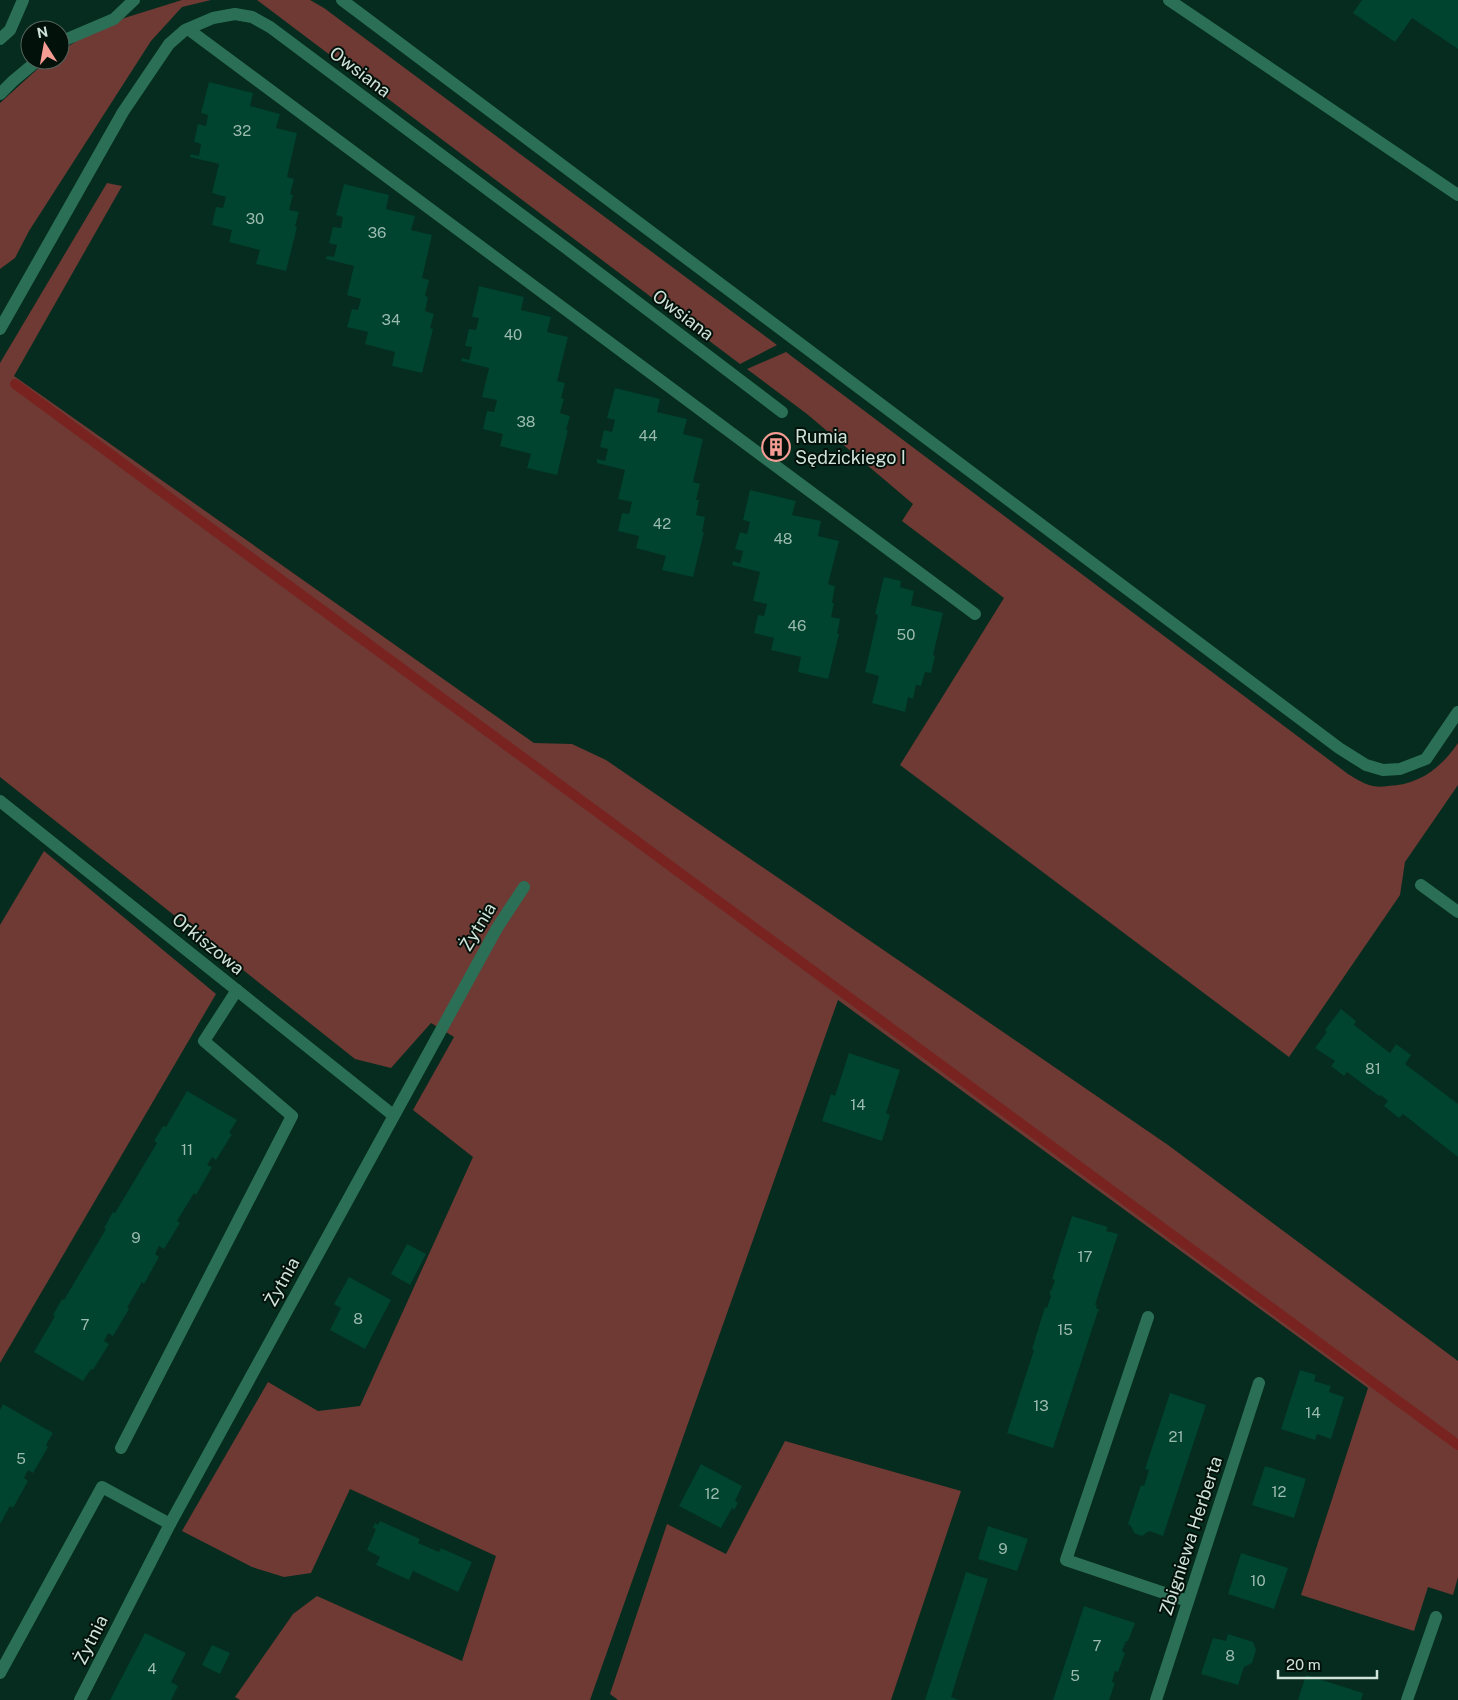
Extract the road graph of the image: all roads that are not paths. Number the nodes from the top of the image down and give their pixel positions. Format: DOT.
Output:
graph roads {
  1 [pos="24,0"];
  2 [pos="134,0"];
  3 [pos="344,0"];
  4 [pos="1169,0"];
  5 [pos="188,29"];
  6 [pos="70,38"];
  7 [pos="0,39"];
  8 [pos="26,70"];
  9 [pos="0,94"];
  10 [pos="1458,195"];
  11 [pos="0,329"];
  12 [pos="782,412"];
  13 [pos="975,614"];
  14 [pos="1458,712"];
  15 [pos="0,801"];
  16 [pos="1421,884"];
  17 [pos="524,887"];
  18 [pos="1458,912"];
  19 [pos="237,990"];
  20 [pos="393,1115"];
  21 [pos="1148,1317"];
  22 [pos="1259,1383"];
  23 [pos="121,1448"];
  24 [pos="170,1524"];
  25 [pos="1188,1601"];
  26 [pos="1436,1617"];
  27 [pos="0,1672"];
  28 [pos="80,1700"];
  29 [pos="1156,1700"];
  30 [pos="1407,1700"];
  1 -- 7 [label="street"];
  2 -- 6 [label="street"];
  3 -- 14 [label="street"];
  4 -- 10 [label="street"];
  5 -- 11 [label="street, Owsiana"];
  5 -- 12 [label="street, Owsiana"];
  5 -- 13 [label="street"];
  8 -- 9 [label="street"];
  15 -- 19 [label="street, Orkiszowa"];
  16 -- 18 [label="street"];
  17 -- 20 [label="street, Żytnia"];
  19 -- 20 [label="street, Orkiszowa"];
  19 -- 23 [label="street"];
  20 -- 24 [label="street, Żytnia"];
  21 -- 25 [label="street"];
  22 -- 25 [label="street, Zbigniewa Herberta"];
  24 -- 27 [label="street"];
  24 -- 28 [label="street, Żytnia"];
  25 -- 29 [label="street, Zbigniewa Herberta"];
  26 -- 30 [label="street"];
}
